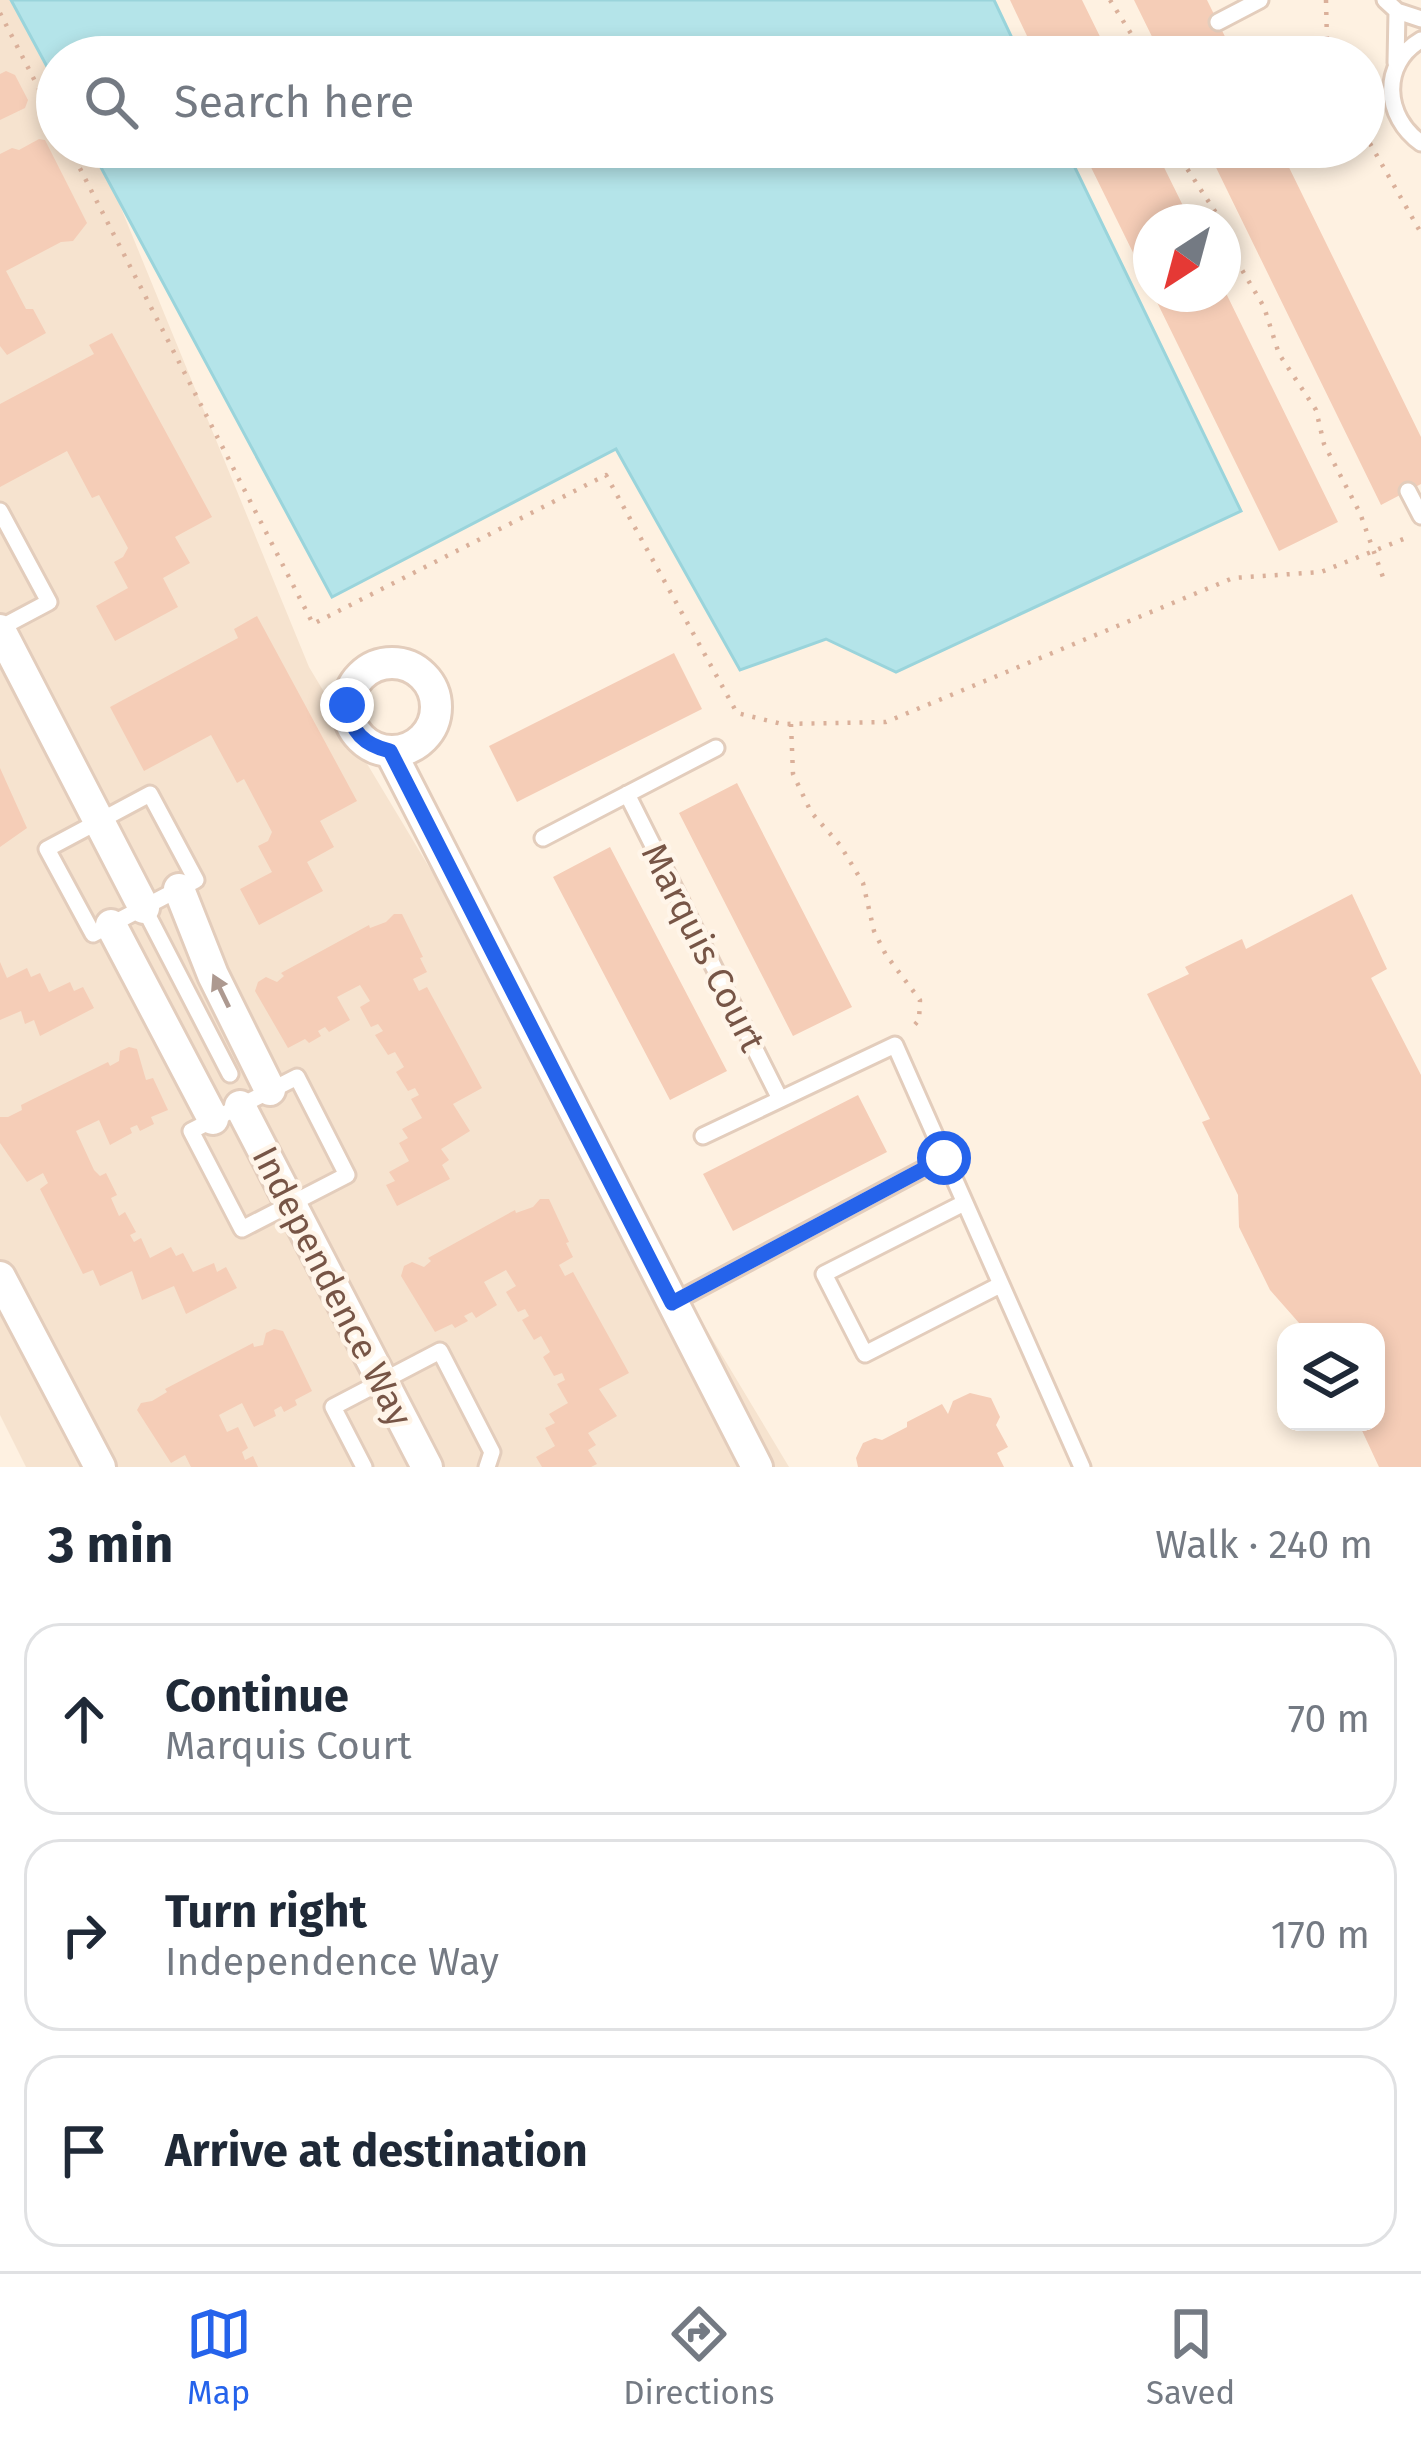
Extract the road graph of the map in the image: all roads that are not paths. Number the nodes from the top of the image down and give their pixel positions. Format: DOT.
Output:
graph roads {
  1 [pos="1260,0"];
  2 [pos="1391,6"];
  3 [pos="1421,19"];
  4 [pos="1217,22"];
  5 [pos="1421,40"];
  6 [pos="1396,66"];
  7 [pos="1421,143"];
  8 [pos="1408,491"];
  9 [pos="0,511"];
  10 [pos="1421,516"];
  11 [pos="0,629"];
  12 [pos="716,748"];
  13 [pos="390,751"];
  14 [pos="627,794"];
  15 [pos="99,820"];
  16 [pos="543,838"];
  17 [pos="179,889"];
  18 [pos="144,908"];
  19 [pos="111,925"];
  20 [pos="230,1074"];
  21 [pos="270,1090"];
  22 [pos="780,1099"];
  23 [pos="226,1113"];
  24 [pos="703,1136"];
  25 [pos="944,1158"];
  26 [pos="964,1203"];
  27 [pos="291,1204"];
  28 [pos="0,1277"];
  29 [pos="1000,1285"];
  30 [pos="672,1303"];
  31 [pos="382,1381"];
  32 [pos="1076,1464"];
  33 [pos="100,1467"];
  34 [pos="364,1467"];
  35 [pos="427,1467"];
  36 [pos="487,1467"];
  37 [pos="757,1467"];
  1 -- 4 [label="lane"];
  2 -- 3 [label="lane"];
  2 -- 6 [label="lane"];
  5 -- 6 [label="lane"];
  6 -- 7 [label="lane"];
  8 -- 10 [label="lane"];
  9 -- 11 [label="lane"];
  11 -- 15 [label="street"];
  12 -- 14 [label="lane"];
  13 -- 30 [label="street"];
  14 -- 16 [label="lane"];
  14 -- 22 [label="lane, Marquis Court"];
  15 -- 17 [label="lane"];
  15 -- 18 [label="street"];
  15 -- 19 [label="lane"];
  17 -- 18 [label="lane"];
  21 -- 17 [label="street, Independence Way, one-way"];
  18 -- 19 [label="lane"];
  18 -- 20 [label="lane"];
  19 -- 23 [label="street, Independence Way"];
  21 -- 23 [label="lane"];
  21 -- 27 [label="lane"];
  22 -- 24 [label="lane"];
  22 -- 25 [label="lane"];
  23 -- 27 [label="street, Independence Way"];
  23 -- 27 [label="lane"];
  25 -- 26 [label="lane"];
  25 -- 30 [label="lane"];
  26 -- 29 [label="lane"];
  26 -- 29 [label="lane"];
  27 -- 31 [label="street, Independence Way"];
  28 -- 33 [label="street"];
  29 -- 32 [label="lane"];
  30 -- 37 [label="street"];
  31 -- 34 [label="lane"];
  31 -- 35 [label="street, Independence Way"];
  31 -- 36 [label="lane"];
}
